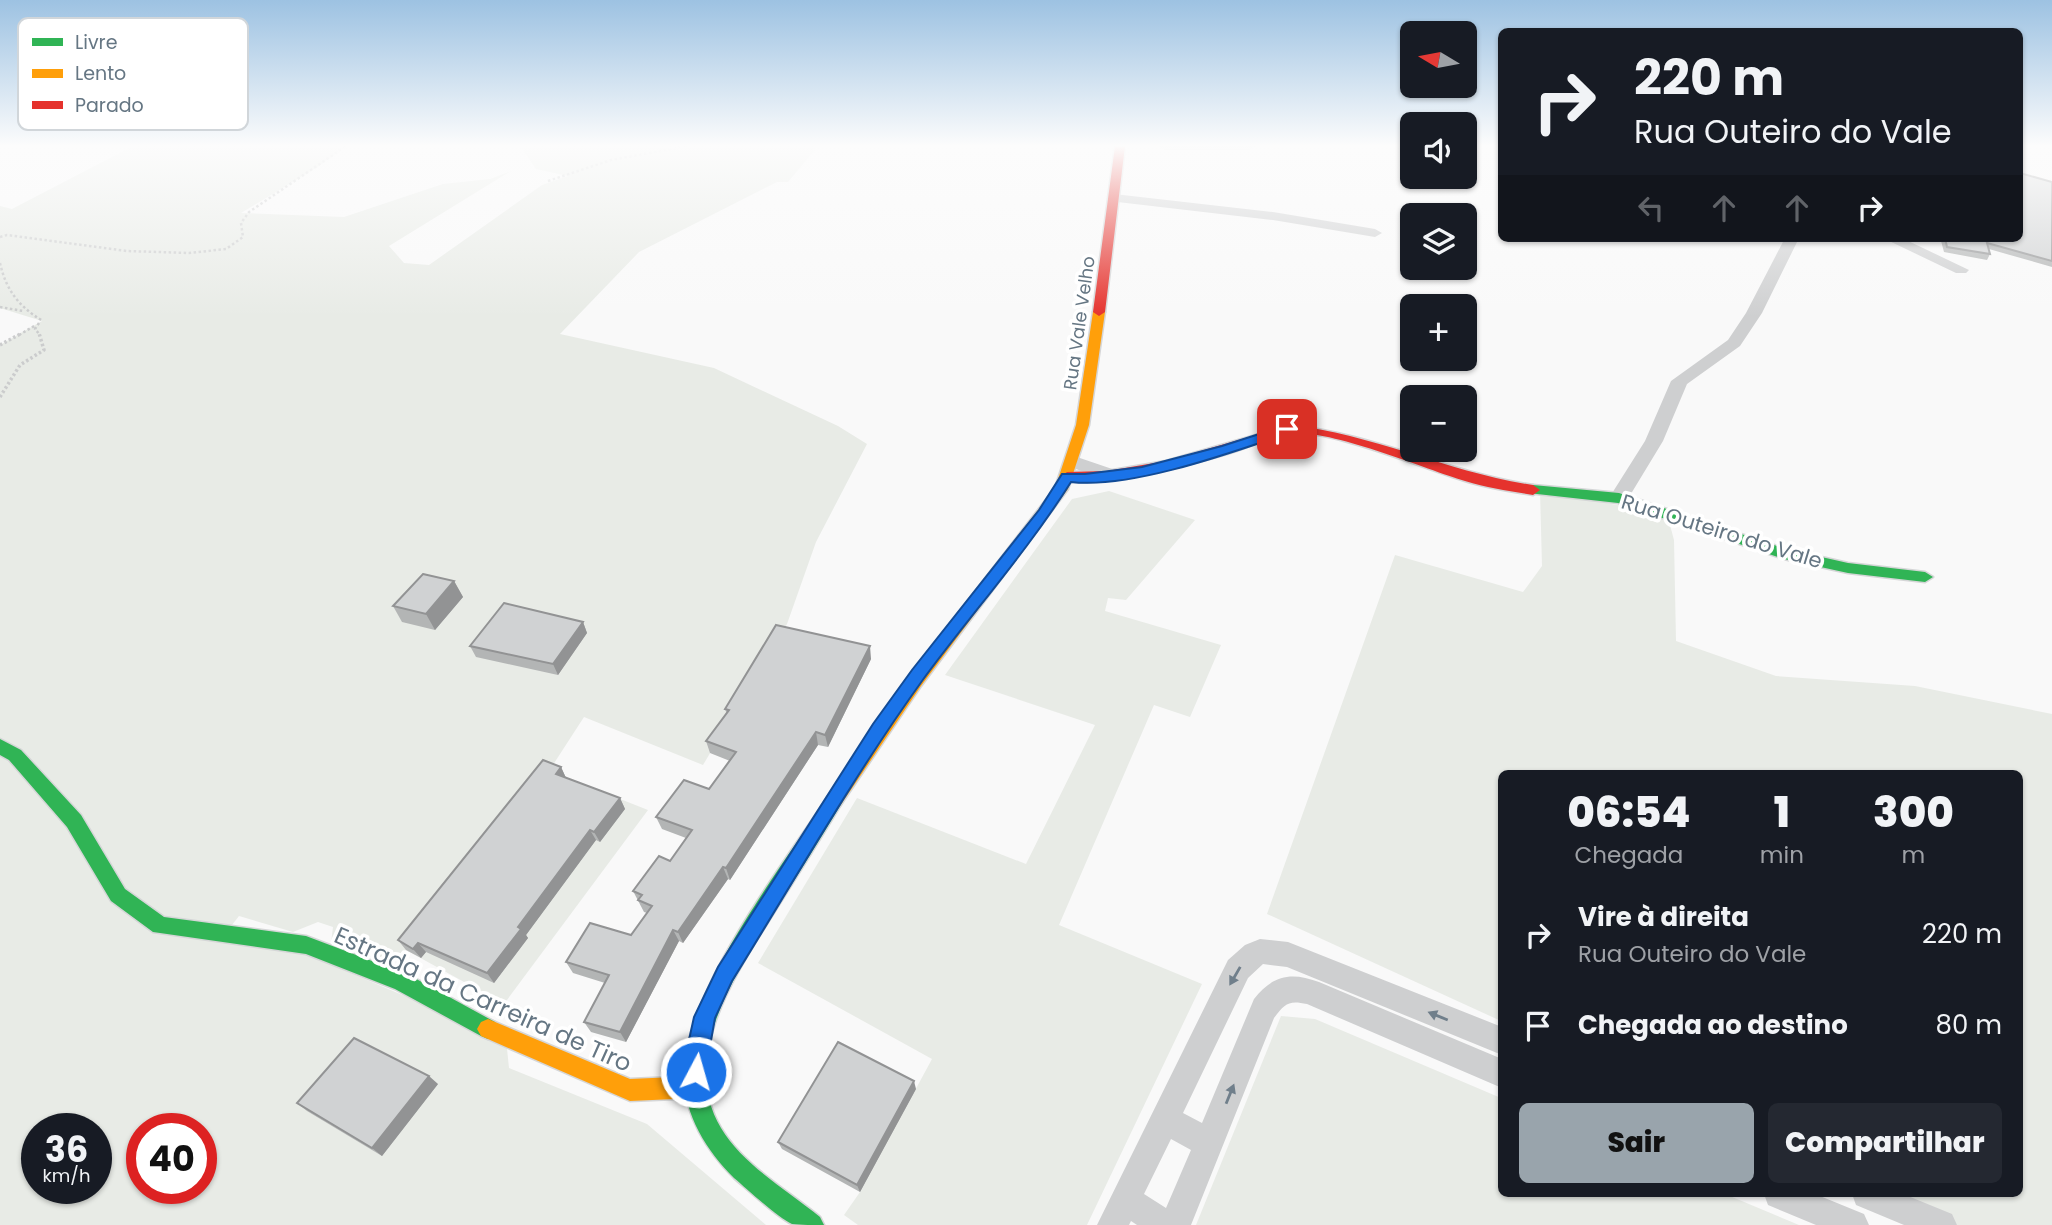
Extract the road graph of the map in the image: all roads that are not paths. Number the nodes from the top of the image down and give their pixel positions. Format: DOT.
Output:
graph roads {
  1 [pos="1113,203"];
  2 [pos="1160,203"];
  3 [pos="1375,233"];
  4 [pos="1790,242"];
  5 [pos="1899,242"];
  6 [pos="1961,270"];
  7 [pos="1071,469"];
  8 [pos="1114,476"];
  9 [pos="1619,498"];
  10 [pos="1925,577"];
  11 [pos="0,746"];
  12 [pos="1498,1039"];
  13 [pos="1498,1072"];
  14 [pos="697,1087"];
  15 [pos="1164,1118"];
  16 [pos="1210,1145"];
  17 [pos="1786,1197"];
  18 [pos="1874,1197"];
  19 [pos="1120,1212"];
  20 [pos="812,1225"];
  21 [pos="1165,1225"];
  22 [pos="1175,1225"];
  23 [pos="1853,1225"];
  24 [pos="1941,1225"];
  1 -- 7 [label="street, Rua Vale Velho"];
  2 -- 3 [label="street"];
  4 -- 9 [label="street"];
  5 -- 6 [label="street"];
  7 -- 8 [label="street, Rua Outeiro do Vale"];
  7 -- 14 [label="street, Rua Vale Velho"];
  8 -- 9 [label="street, Rua Outeiro do Vale"];
  9 -- 10 [label="street, Rua Outeiro do Vale"];
  11 -- 14 [label="street, Estrada da Carreira de Tiro"];
  12 -- 15 [label="street, one-way"];
  16 -- 13 [label="street, one-way"];
  14 -- 20 [label="street, Rua Vale Velho"];
  15 -- 16 [label="street"];
  15 -- 19 [label="street"];
  16 -- 22 [label="street"];
  17 -- 23 [label="street"];
  18 -- 24 [label="street"];
  19 -- 21 [label="street"];
}
